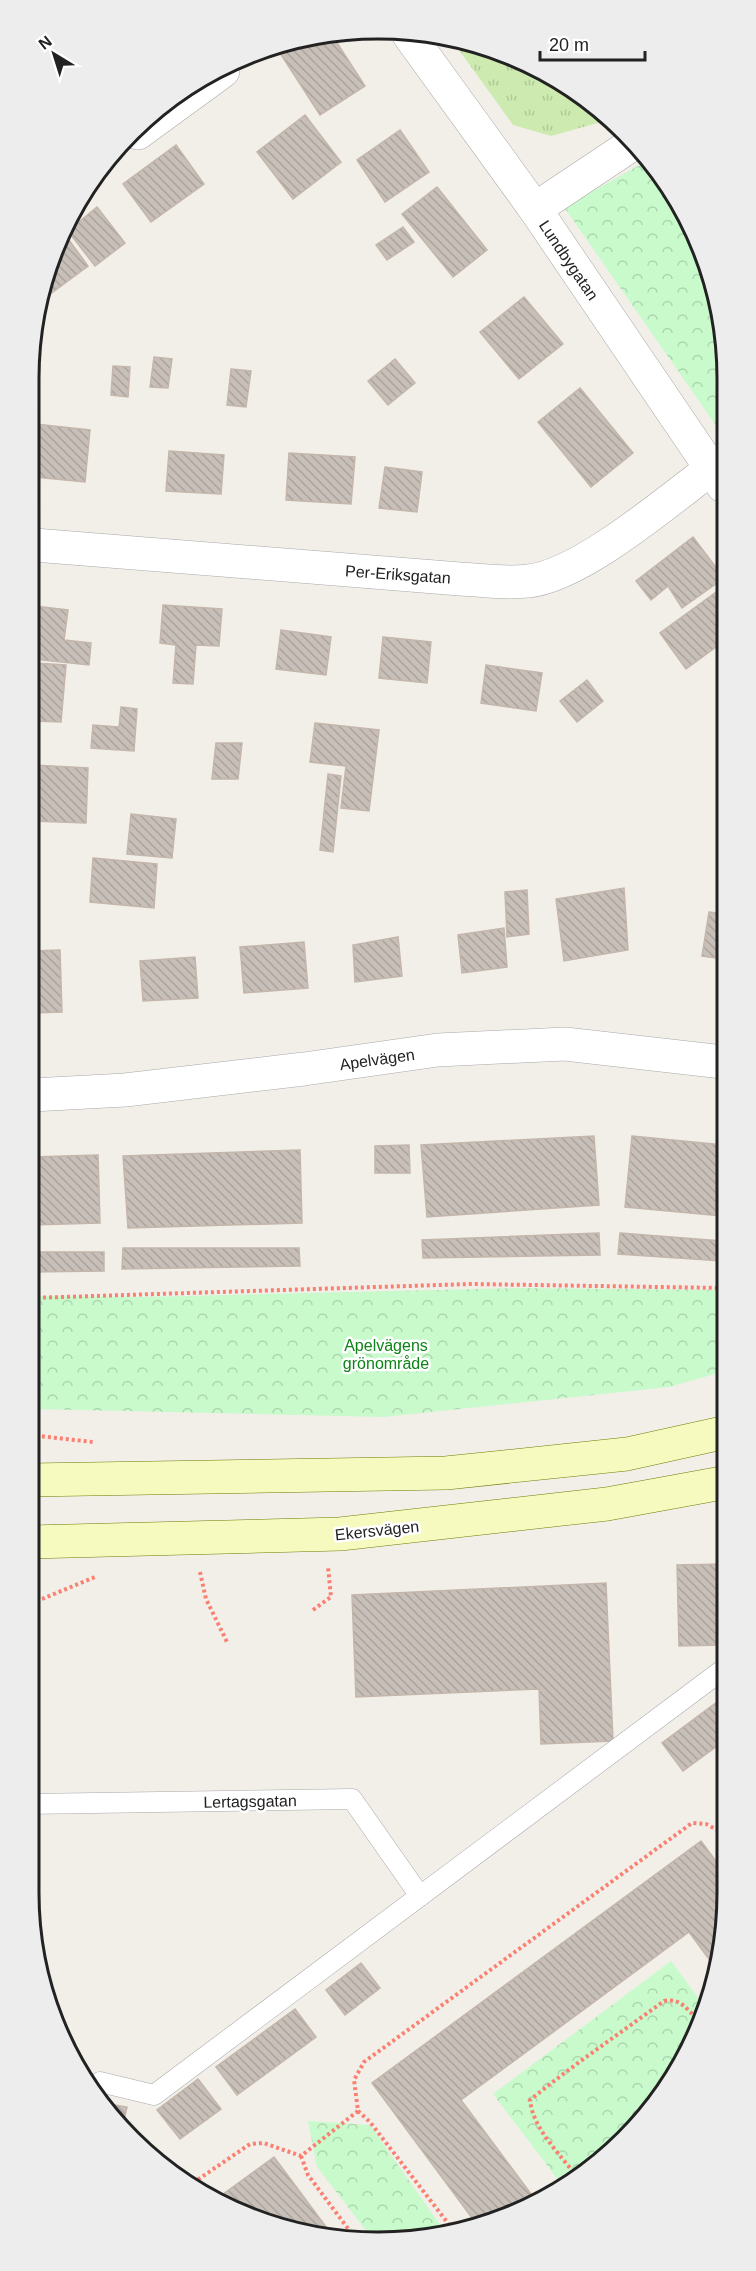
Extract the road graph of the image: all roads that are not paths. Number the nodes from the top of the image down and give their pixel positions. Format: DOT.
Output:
graph roads {
  1 [pos="414,41"];
  2 [pos="627,148"];
  3 [pos="535,209"];
  4 [pos="717,468"];
  5 [pos="717,474"];
  6 [pos="39,545"];
  7 [pos="717,1061"];
  8 [pos="39,1095"];
  9 [pos="717,1434"];
  10 [pos="39,1480"];
  11 [pos="717,1484"];
  12 [pos="39,1542"];
  13 [pos="717,1674"];
  14 [pos="39,1804"];
  15 [pos="420,1896"];
  16 [pos="100,2082"];
  1 -- 3 [label="street, Lundbygatan"];
  2 -- 3 [label="street"];
  3 -- 4 [label="street, Lundbygatan"];
  5 -- 6 [label="street, Per-Eriksgatan"];
  7 -- 8 [label="street, Apelvägen"];
  9 -- 10 [label="main road"];
  11 -- 12 [label="main road, Ekersvägen"];
  13 -- 15 [label="lane"];
  14 -- 15 [label="lane, Lertagsgatan"];
  15 -- 16 [label="lane"];
}
